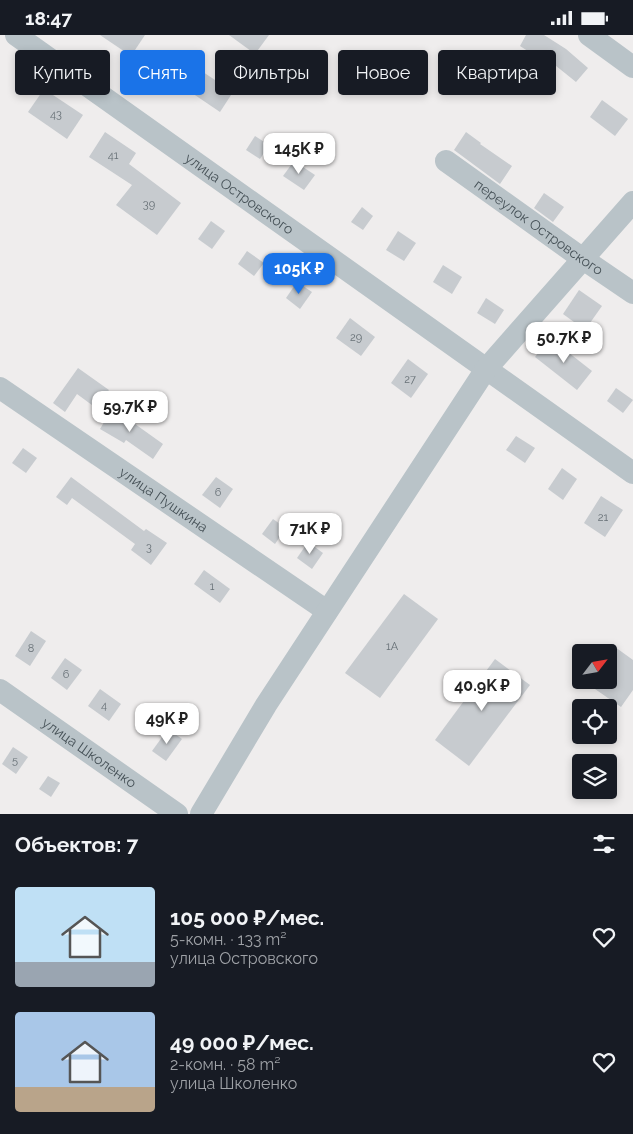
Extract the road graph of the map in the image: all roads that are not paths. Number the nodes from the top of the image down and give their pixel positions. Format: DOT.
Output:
graph roads {
  1 [pos="16,35"];
  2 [pos="589,35"];
  3 [pos="633,67"];
  4 [pos="446,161"];
  5 [pos="633,202"];
  6 [pos="583,259"];
  7 [pos="633,293"];
  8 [pos="486,369"];
  9 [pos="0,388"];
  10 [pos="633,473"];
  11 [pos="327,611"];
  12 [pos="0,690"];
  13 [pos="177,814"];
  14 [pos="201,814"];
  1 -- 8 [label="street, улица Островского"];
  2 -- 3 [label="street"];
  4 -- 6 [label="street, переулок Островского"];
  5 -- 6 [label="street"];
  6 -- 7 [label="street, переулок Островского"];
  6 -- 8 [label="street"];
  8 -- 10 [label="street, улица Островского"];
  8 -- 11 [label="street"];
  9 -- 11 [label="street, улица Пушкина"];
  11 -- 14 [label="street"];
  12 -- 13 [label="street, улица Школенко"];
}
